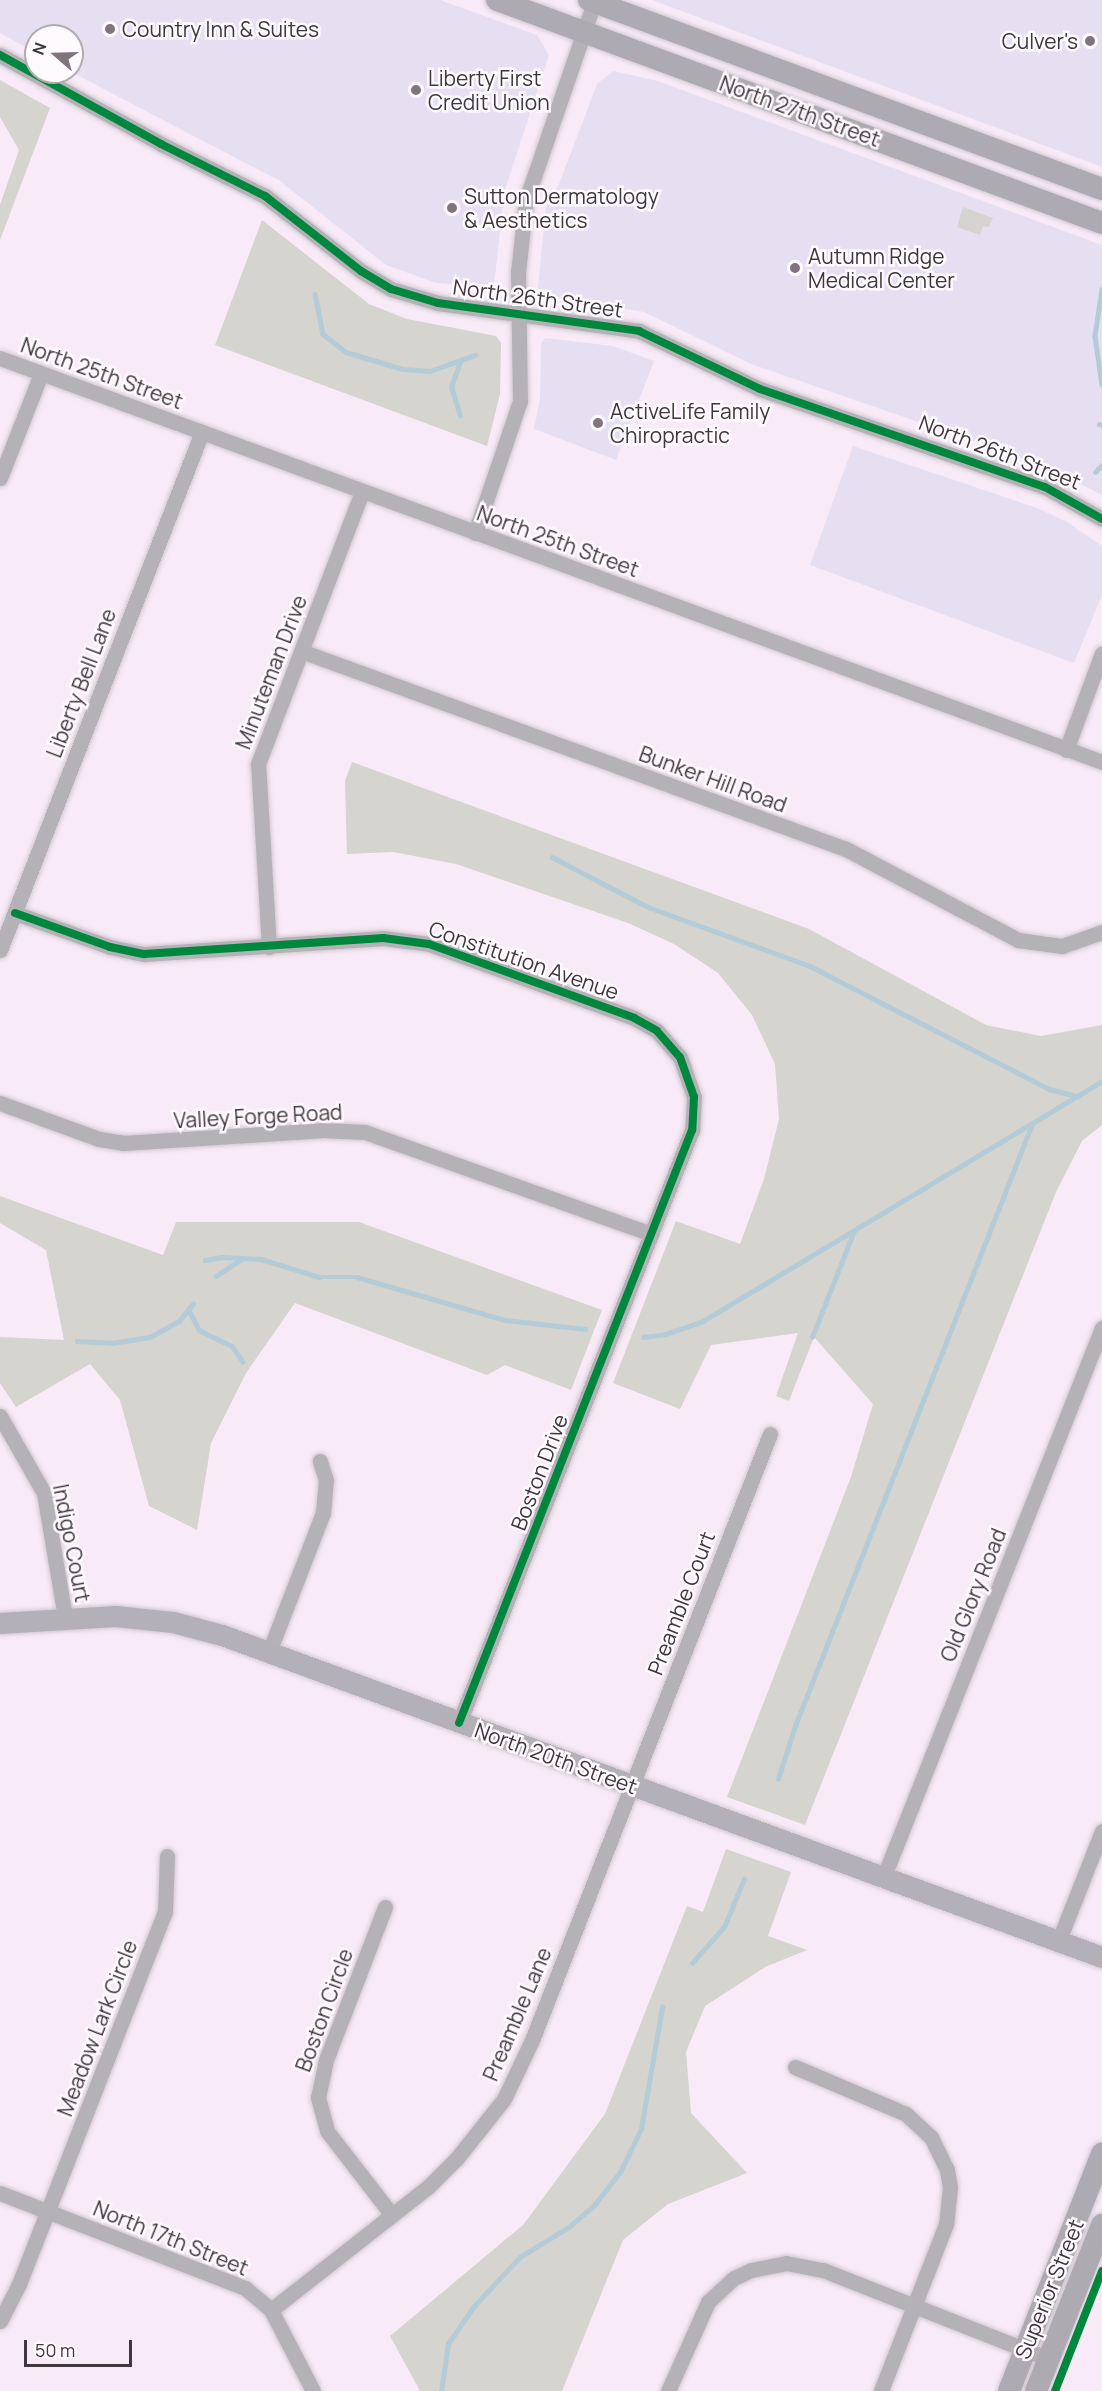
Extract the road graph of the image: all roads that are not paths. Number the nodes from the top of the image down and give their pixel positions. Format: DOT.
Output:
graph roads {
  1 [pos="498,0"];
  2 [pos="598,3"];
  3 [pos="587,32"];
  4 [pos="0,55"];
  5 [pos="1102,189"];
  6 [pos="1102,223"];
  7 [pos="519,315"];
  8 [pos="0,358"];
  9 [pos="41,374"];
  10 [pos="202,432"];
  11 [pos="0,478"];
  12 [pos="362,491"];
  13 [pos="1102,519"];
  14 [pos="475,533"];
  15 [pos="301,651"];
  16 [pos="1102,653"];
  17 [pos="1066,750"];
  18 [pos="1102,762"];
  19 [pos="15,913"];
  20 [pos="1102,932"];
  21 [pos="269,947"];
  22 [pos="0,950"];
  23 [pos="0,1102"];
  24 [pos="651,1234"];
  25 [pos="1102,1328"];
  26 [pos="0,1416"];
  27 [pos="770,1434"];
  28 [pos="320,1461"];
  29 [pos="65,1617"];
  30 [pos="0,1623"];
  31 [pos="269,1652"];
  32 [pos="459,1723"];
  33 [pos="632,1786"];
  34 [pos="1102,1831"];
  35 [pos="167,1856"];
  36 [pos="884,1876"];
  37 [pos="385,1907"];
  38 [pos="1059,1940"];
  39 [pos="1102,1957"];
  40 [pos="795,2067"];
  41 [pos="1102,2154"];
  42 [pos="0,2193"];
  43 [pos="47,2212"];
  44 [pos="392,2215"];
  45 [pos="1102,2225"];
  46 [pos="915,2306"];
  47 [pos="271,2310"];
  48 [pos="0,2321"];
  49 [pos="1025,2350"];
  50 [pos="1049,2359"];
  51 [pos="313,2391"];
  52 [pos="668,2391"];
  53 [pos="881,2391"];
  54 [pos="1009,2391"];
  55 [pos="1036,2391"];
  1 -- 3 [label="main road, North 27th Street"];
  2 -- 3 [label="street"];
  2 -- 5 [label="main road, North 27th Street"];
  3 -- 6 [label="main road, North 27th Street"];
  3 -- 7 [label="street"];
  4 -- 7 [label="street, North 26th Street"];
  7 -- 13 [label="street, North 26th Street"];
  7 -- 14 [label="street"];
  8 -- 9 [label="street, North 25th Street"];
  9 -- 10 [label="street, North 25th Street"];
  9 -- 11 [label="street"];
  10 -- 12 [label="street, North 25th Street"];
  10 -- 19 [label="street, Liberty Bell Lane"];
  12 -- 14 [label="street, North 25th Street"];
  12 -- 15 [label="street, Minuteman Drive"];
  14 -- 17 [label="street, North 25th Street"];
  15 -- 20 [label="street, Bunker Hill Road"];
  15 -- 21 [label="street, Minuteman Drive"];
  16 -- 17 [label="street"];
  17 -- 18 [label="street, North 25th Street"];
  19 -- 21 [label="street, Constitution Avenue"];
  19 -- 22 [label="street, Liberty Bell Lane"];
  21 -- 24 [label="street, Constitution Avenue"];
  23 -- 24 [label="street, Valley Forge Road"];
  24 -- 32 [label="street, Boston Drive"];
  25 -- 36 [label="street, Old Glory Road"];
  26 -- 29 [label="street, Indigo Court"];
  27 -- 33 [label="street, Preamble Court"];
  28 -- 31 [label="street"];
  29 -- 30 [label="street, North 20th Street"];
  29 -- 31 [label="street, North 20th Street"];
  31 -- 32 [label="street, North 20th Street"];
  32 -- 33 [label="street, North 20th Street"];
  33 -- 36 [label="street, North 20th Street"];
  33 -- 44 [label="street, Preamble Lane"];
  34 -- 38 [label="street"];
  35 -- 43 [label="street, Meadow Lark Circle"];
  36 -- 38 [label="street, North 20th Street"];
  37 -- 44 [label="street, Boston Circle"];
  38 -- 39 [label="street, North 20th Street"];
  40 -- 46 [label="street"];
  41 -- 49 [label="main road, Superior Street"];
  42 -- 43 [label="street, North 17th Street"];
  43 -- 47 [label="street, North 17th Street"];
  43 -- 48 [label="street, Meadow Lark Circle"];
  44 -- 47 [label="street, Preamble Lane"];
  45 -- 50 [label="main road, Superior Street"];
  46 -- 49 [label="street"];
  46 -- 52 [label="street"];
  46 -- 53 [label="street"];
  47 -- 51 [label="street, North 17th Street"];
  49 -- 50 [label="street"];
  49 -- 54 [label="main road, Superior Street"];
  50 -- 55 [label="main road, Superior Street"];
}
